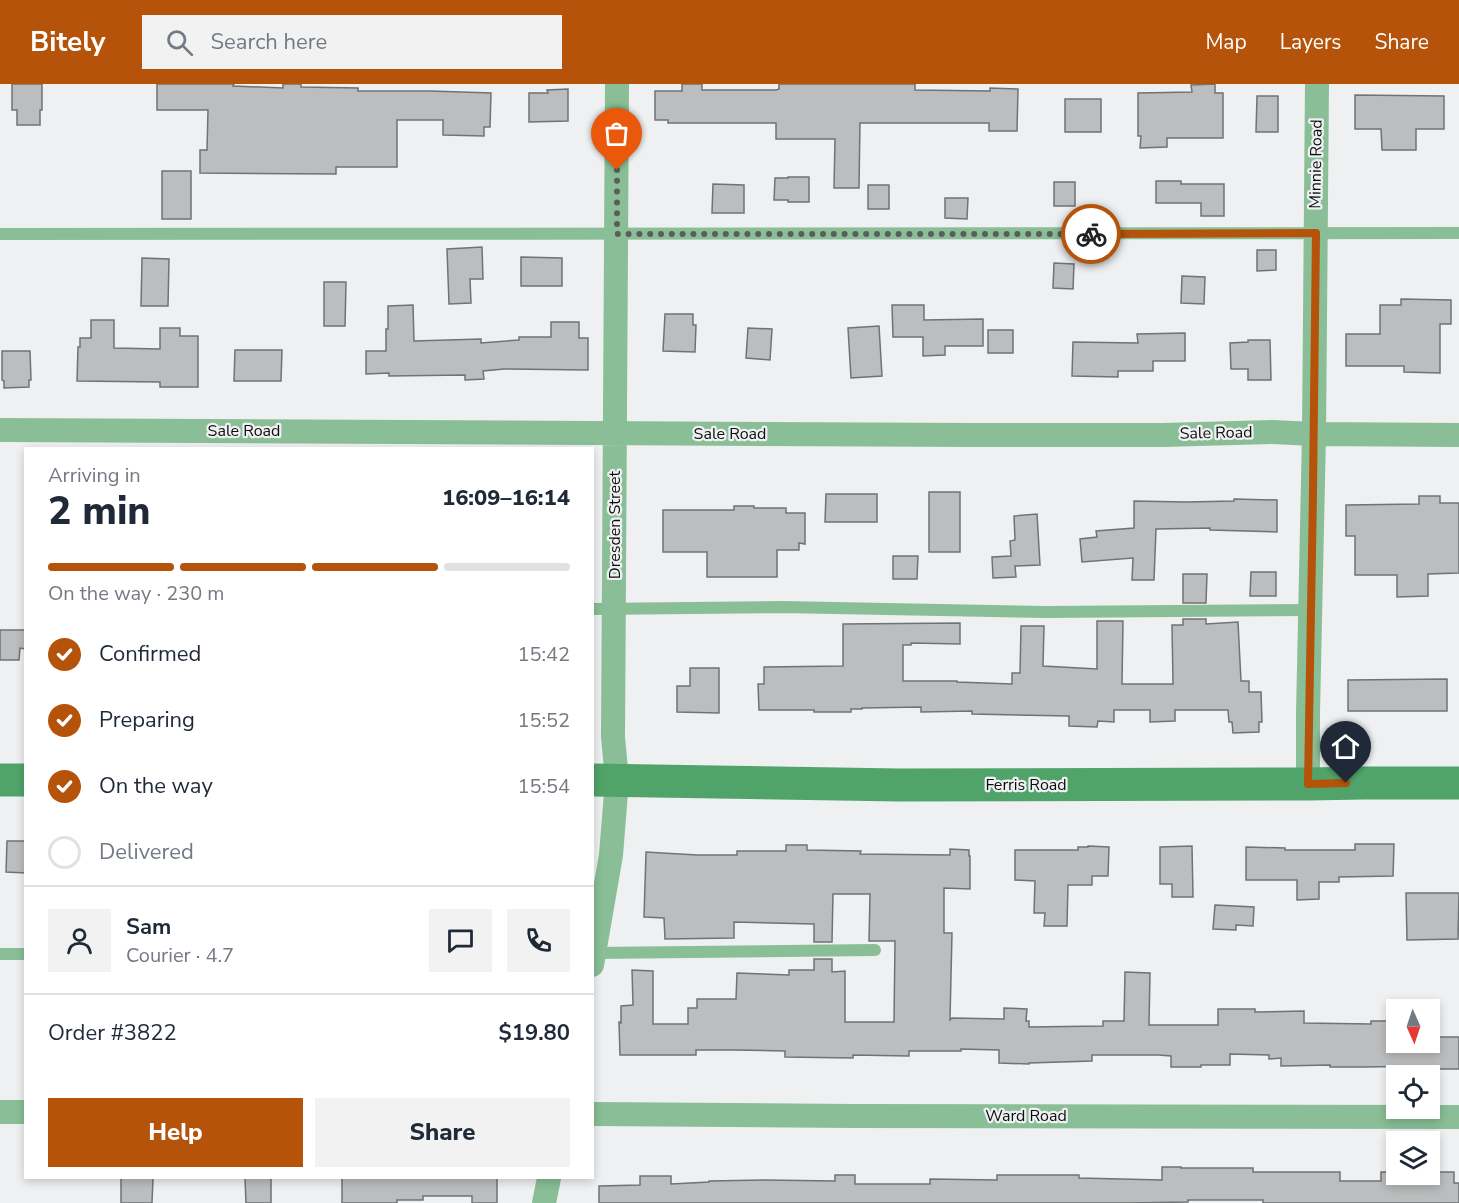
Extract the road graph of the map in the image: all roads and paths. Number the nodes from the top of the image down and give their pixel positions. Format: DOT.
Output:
graph roads {
  1 [pos="617,84"];
  2 [pos="1317,84"];
  3 [pos="1316,233"];
  4 [pos="1459,233"];
  5 [pos="0,234"];
  6 [pos="617,234"];
  7 [pos="0,430"];
  8 [pos="616,433"];
  9 [pos="1314,434"];
  10 [pos="1459,435"];
  11 [pos="603,609"];
  12 [pos="1311,610"];
  13 [pos="0,780"];
  14 [pos="24,780"];
  15 [pos="604,780"];
  16 [pos="1459,783"];
  17 [pos="1308,784"];
  18 [pos="875,950"];
  19 [pos="594,951"];
  20 [pos="0,954"];
  21 [pos="24,954"];
  22 [pos="594,957"];
  23 [pos="0,1112"];
  24 [pos="24,1112"];
  25 [pos="594,1114"];
  26 [pos="1459,1117"];
  27 [pos="549,1179"];
  28 [pos="544,1203"];
  1 -- 6 [label="street, Dresden Street"];
  2 -- 3 [label="street, Minnie Road"];
  3 -- 4 [label="lane"];
  3 -- 6 [label="lane"];
  3 -- 9 [label="street, Minnie Road"];
  5 -- 6 [label="lane"];
  6 -- 8 [label="street, Dresden Street"];
  7 -- 8 [label="street, Sale Road"];
  8 -- 9 [label="street, Sale Road"];
  8 -- 11 [label="street, Dresden Street"];
  9 -- 10 [label="street, Sale Road"];
  9 -- 12 [label="street, Minnie Road"];
  11 -- 12 [label="lane"];
  11 -- 15 [label="street, Dresden Street"];
  12 -- 17 [label="street, Minnie Road"];
  13 -- 14 [label="main road"];
  15 -- 17 [label="main road, Ferris Road"];
  15 -- 19 [label="street, Dresden Street"];
  16 -- 17 [label="main road, Ferris Road"];
  18 -- 22 [label="lane"];
  20 -- 21 [label="lane"];
  23 -- 24 [label="street"];
  25 -- 26 [label="street, Ward Road"];
  27 -- 28 [label="street"];
}
